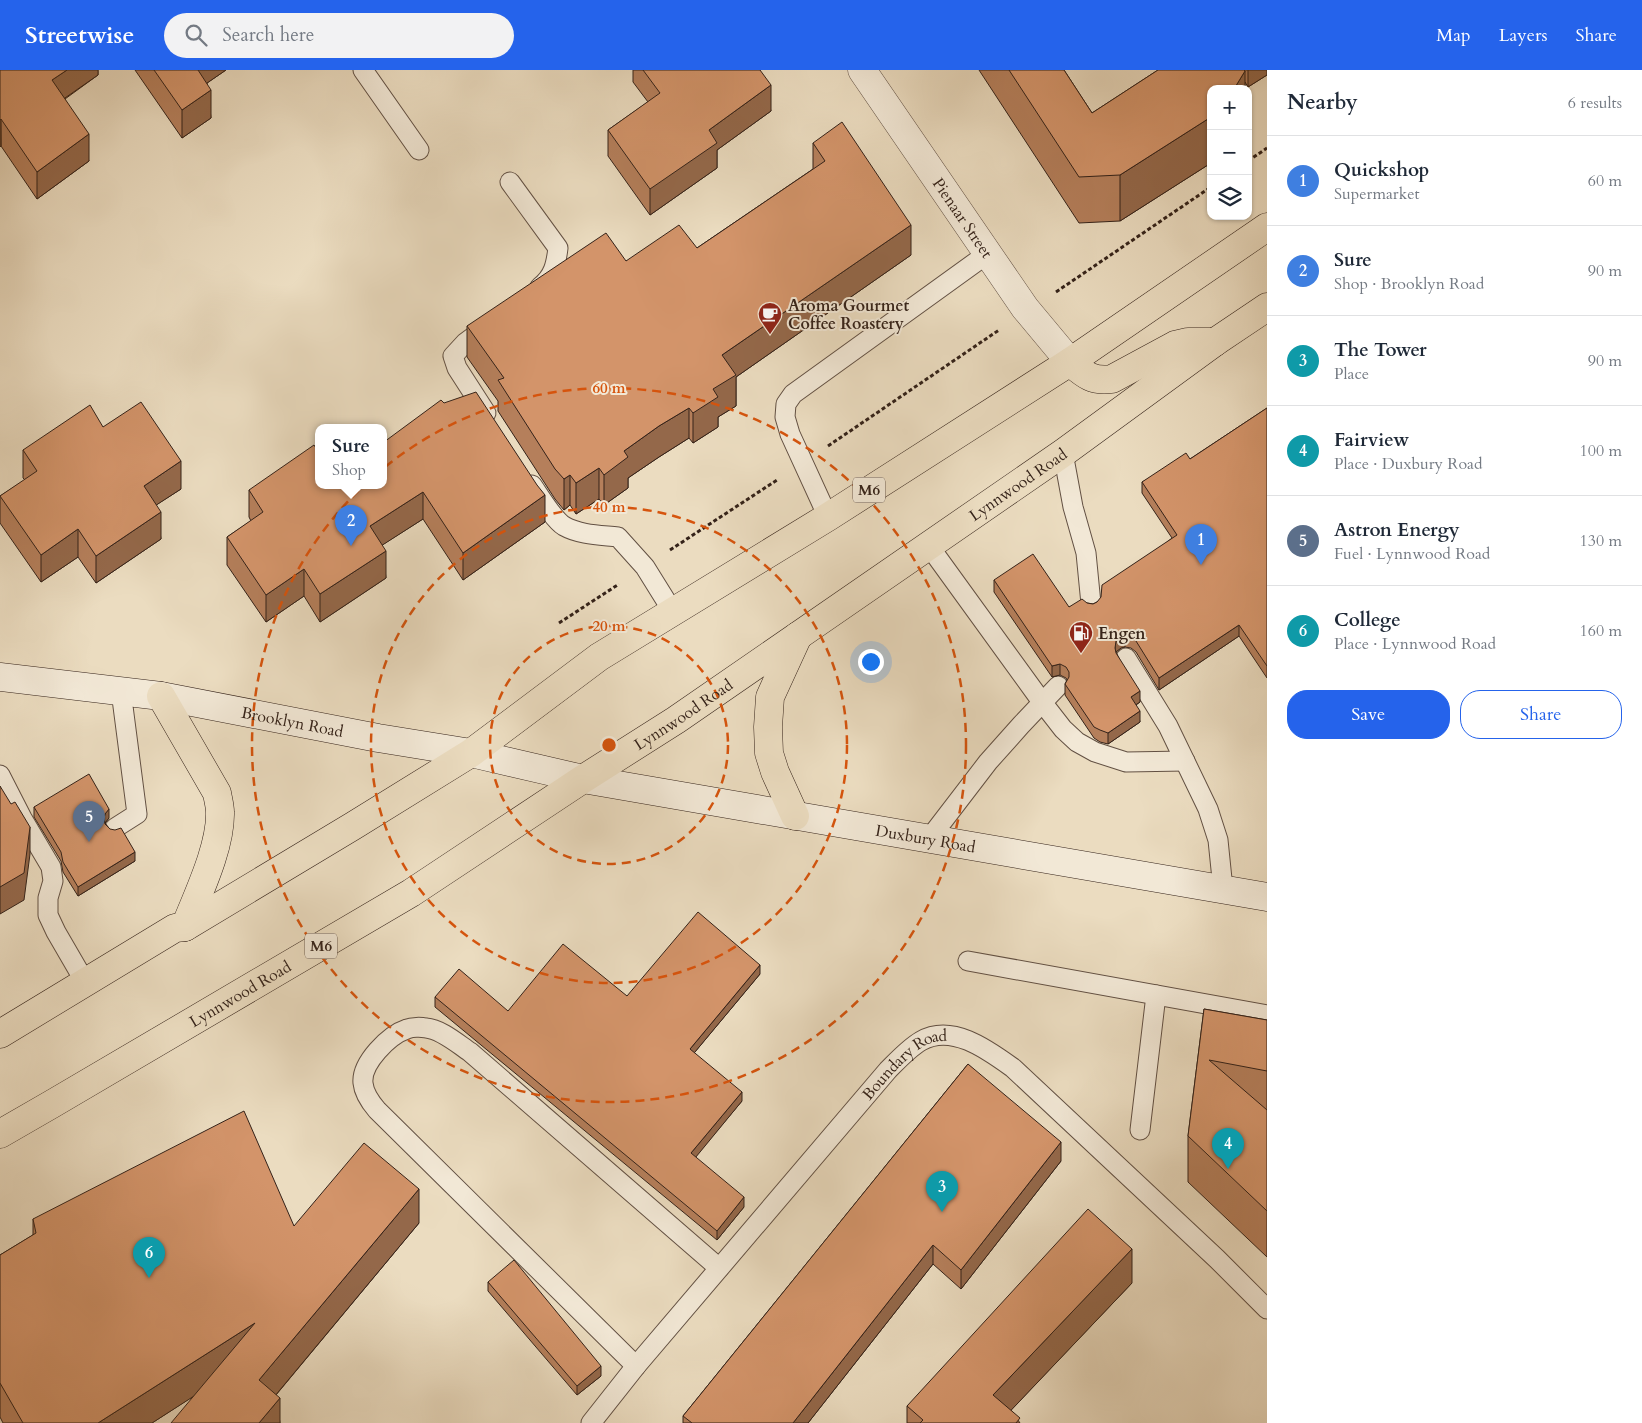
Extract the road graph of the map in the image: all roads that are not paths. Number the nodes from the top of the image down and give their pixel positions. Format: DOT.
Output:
graph roads {
  1 [pos="363,70"];
  2 [pos="862,70"];
  3 [pos="419,150"];
  4 [pos="510,182"];
  5 [pos="1267,226"];
  6 [pos="987,254"];
  7 [pos="523,299"];
  8 [pos="1267,307"];
  9 [pos="502,316"];
  10 [pos="1215,342"];
  11 [pos="1070,362"];
  12 [pos="493,425"];
  13 [pos="1063,454"];
  14 [pos="525,473"];
  15 [pos="828,517"];
  16 [pos="929,546"];
  17 [pos="1091,604"];
  18 [pos="673,612"];
  19 [pos="799,634"];
  20 [pos="1126,658"];
  21 [pos="0,677"];
  22 [pos="1058,686"];
  23 [pos="121,691"];
  24 [pos="161,696"];
  25 [pos="1042,702"];
  26 [pos="471,753"];
  27 [pos="1185,761"];
  28 [pos="0,776"];
  29 [pos="583,779"];
  30 [pos="795,816"];
  31 [pos="115,828"];
  32 [pos="929,839"];
  33 [pos="1223,889"];
  34 [pos="1267,897"];
  35 [pos="185,927"];
  36 [pos="968,961"];
  37 [pos="85,982"];
  38 [pos="1156,995"];
  39 [pos="1267,1015"];
  40 [pos="0,1034"];
  41 [pos="1140,1130"];
  42 [pos="0,1134"];
  43 [pos="719,1268"];
  44 [pos="1267,1309"];
  45 [pos="636,1366"];
  46 [pos="591,1423"];
  1 -- 3 [label="lane"];
  2 -- 6 [label="main road, Pienaar Street"];
  4 -- 7 [label="lane"];
  5 -- 11 [label="main road, M6"];
  6 -- 11 [label="main road, Pienaar Street"];
  6 -- 15 [label="lane"];
  8 -- 10 [label="main road, Lynnwood Road / M6"];
  9 -- 12 [label="lane"];
  10 -- 11 [label="main road"];
  10 -- 13 [label="main road, Lynnwood Road / M6"];
  11 -- 15 [label="main road, M6"];
  13 -- 16 [label="main road, Lynnwood Road / M6"];
  13 -- 17 [label="lane"];
  14 -- 18 [label="lane"];
  15 -- 18 [label="main road, M6"];
  16 -- 19 [label="main road, Lynnwood Road / M6"];
  16 -- 25 [label="lane"];
  18 -- 26 [label="main road, M6"];
  19 -- 29 [label="main road, Lynnwood Road / M6"];
  19 -- 30 [label="main road"];
  20 -- 27 [label="lane"];
  21 -- 23 [label="main road, Brooklyn Road"];
  22 -- 25 [label="lane"];
  23 -- 24 [label="main road, Brooklyn Road"];
  23 -- 31 [label="lane"];
  24 -- 26 [label="main road, Brooklyn Road"];
  24 -- 35 [label="main road"];
  25 -- 27 [label="lane"];
  25 -- 32 [label="lane"];
  26 -- 29 [label="main road, Brooklyn Road"];
  26 -- 35 [label="main road, M6"];
  27 -- 33 [label="lane"];
  28 -- 37 [label="lane"];
  29 -- 30 [label="main road, Duxbury Road"];
  29 -- 42 [label="main road, Lynnwood Road / M6"];
  30 -- 32 [label="main road, Duxbury Road"];
  32 -- 33 [label="main road, Duxbury Road"];
  33 -- 34 [label="main road, Duxbury Road"];
  35 -- 37 [label="main road, M6"];
  36 -- 38 [label="lane"];
  37 -- 40 [label="main road, M6"];
  38 -- 39 [label="lane"];
  38 -- 41 [label="lane"];
  43 -- 44 [label="lane, Boundary Road"];
  43 -- 45 [label="lane, Boundary Road"];
  43 -- 45 [label="lane"];
  45 -- 46 [label="lane, Boundary Road"];
}
